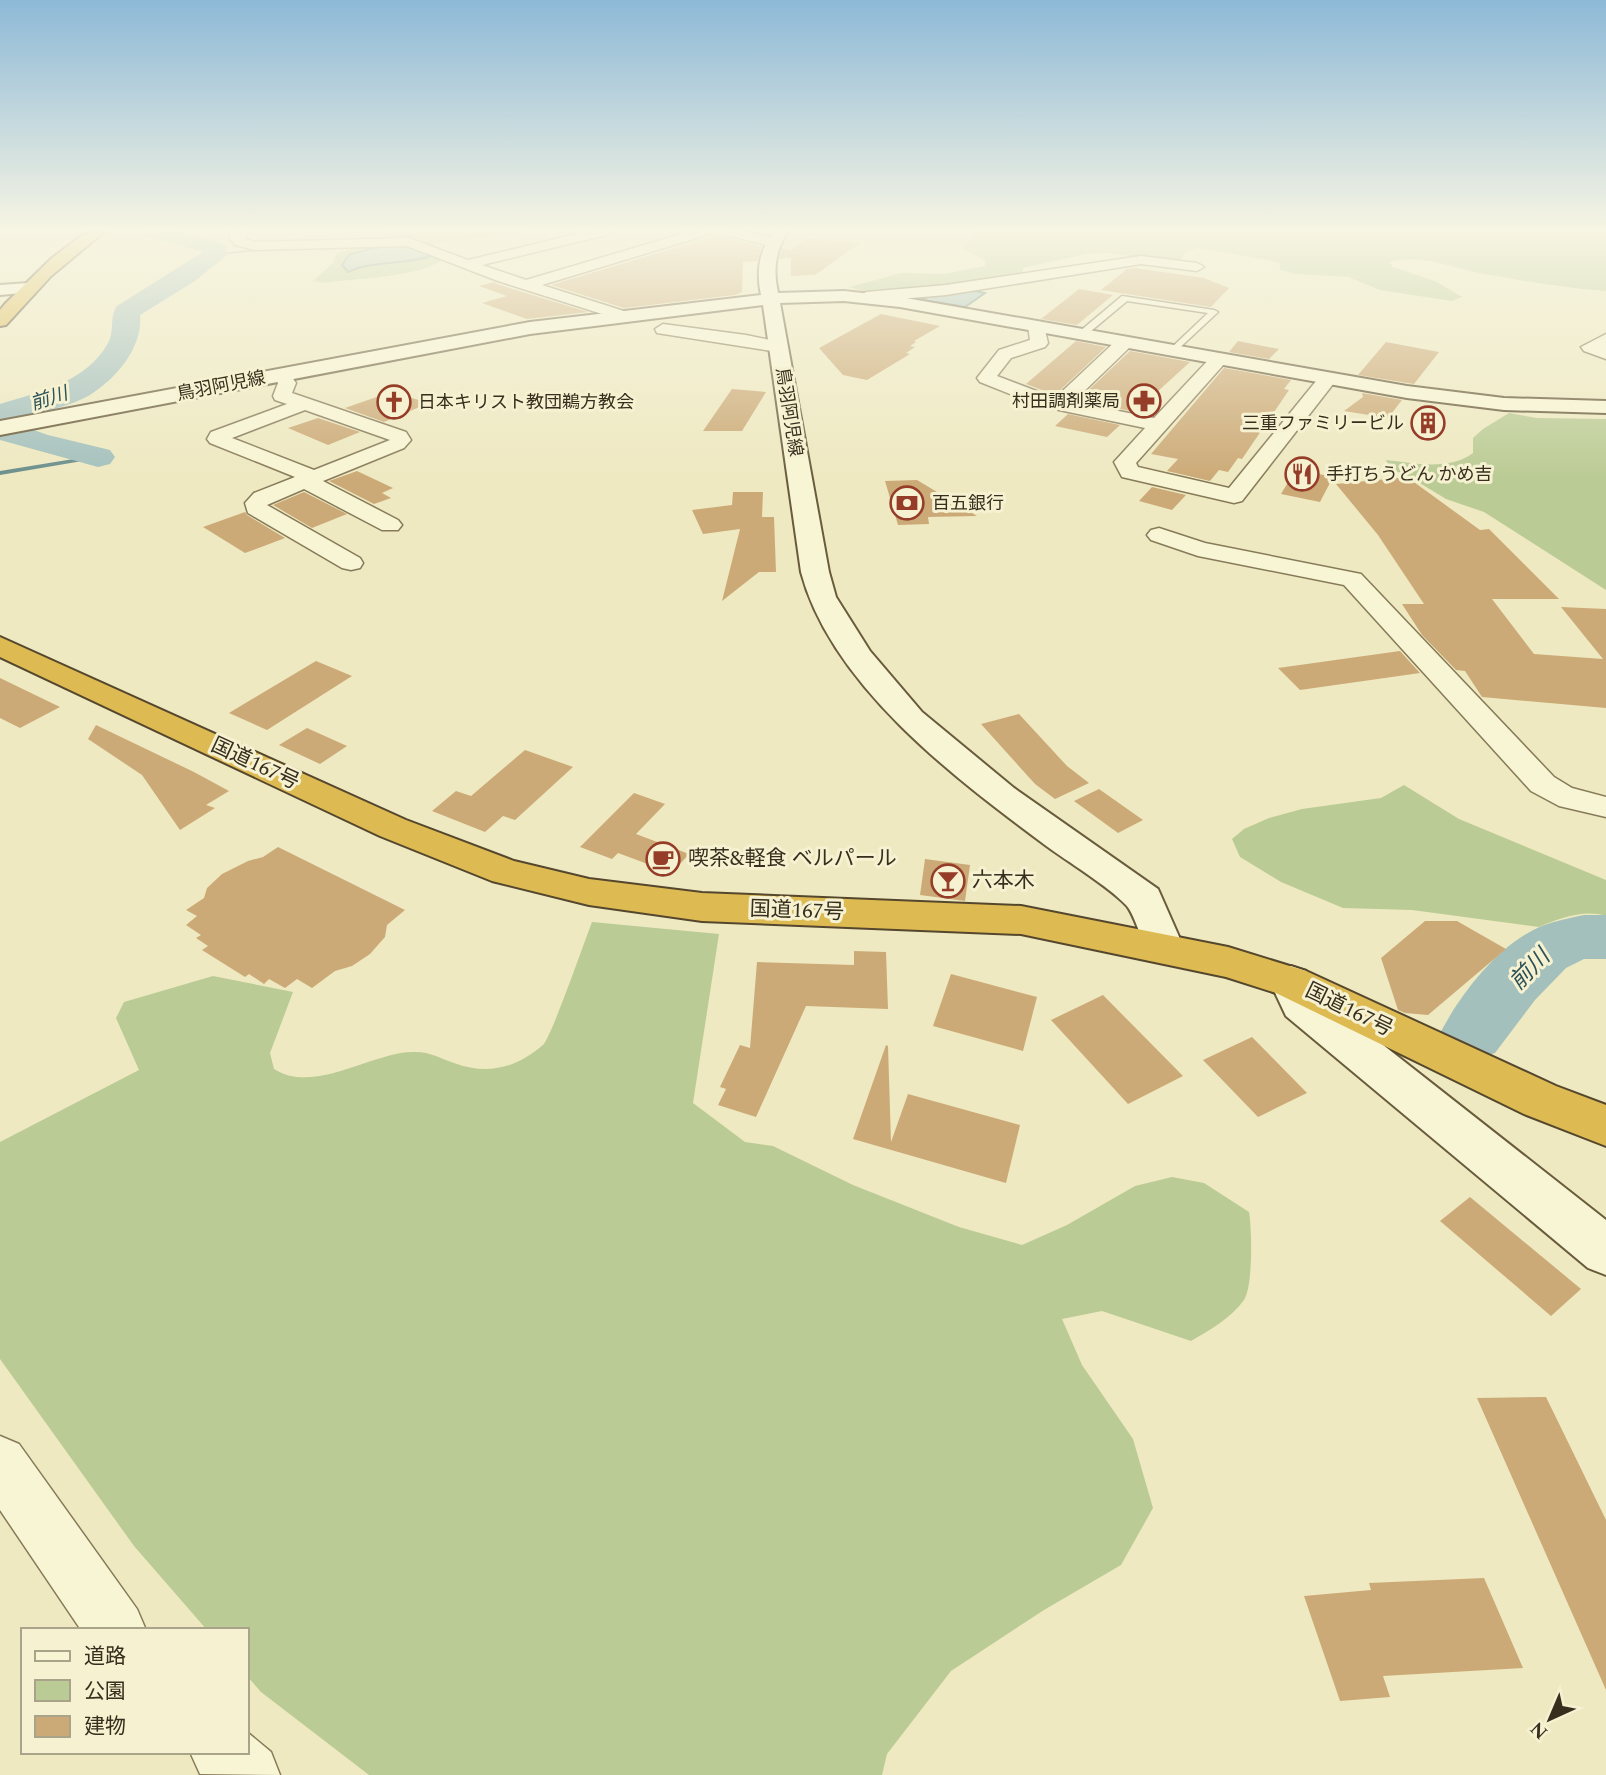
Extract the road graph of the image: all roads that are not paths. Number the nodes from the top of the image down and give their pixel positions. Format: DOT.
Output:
graph roads {
  1 [pos="617,314"];
  2 [pos="632,314"];
  3 [pos="773,314"];
  4 [pos="963,314"];
  5 [pos="1106,314"];
  6 [pos="1212,314"];
  7 [pos="621,315"];
  8 [pos="1037,326"];
  9 [pos="663,329"];
  10 [pos="1082,334"];
  11 [pos="1606,339"];
  12 [pos="1125,342"];
  13 [pos="778,347"];
  14 [pos="1173,351"];
  15 [pos="1606,354"];
  16 [pos="1219,359"];
  17 [pos="281,374"];
  18 [pos="1328,379"];
  19 [pos="305,404"];
  20 [pos="1060,404"];
  21 [pos="1606,407"];
  22 [pos="1158,425"];
  23 [pos="0,428"];
  24 [pos="309,479"];
  25 [pos="390,525"];
  26 [pos="1159,535"];
  27 [pos="351,563"];
  28 [pos="0,646"];
  29 [pos="1606,807"];
  30 [pos="1164,948"];
  31 [pos="1291,982"];
  32 [pos="1606,1126"];
  33 [pos="1606,1251"];
  34 [pos="0,1463"];
  35 [pos="115,1628"];
  36 [pos="224,1754"];
  37 [pos="248,1775"];
  1 -- 7 [label="street"];
  2 -- 7 [label="main road, 鳥羽阿児線"];
  3 -- 13 [label="main road, 鳥羽阿児線"];
  4 -- 8 [label="main road"];
  5 -- 10 [label="lane"];
  6 -- 14 [label="lane"];
  7 -- 17 [label="main road, 鳥羽阿児線"];
  8 -- 10 [label="main road"];
  8 -- 20 [label="street"];
  9 -- 13 [label="street"];
  10 -- 12 [label="main road"];
  11 -- 15 [label="street"];
  12 -- 14 [label="main road"];
  12 -- 20 [label="street"];
  13 -- 30 [label="main road, 鳥羽阿児線"];
  14 -- 16 [label="main road"];
  16 -- 18 [label="main road"];
  16 -- 22 [label="street"];
  17 -- 19 [label="street"];
  17 -- 23 [label="main road, 鳥羽阿児線"];
  18 -- 21 [label="main road"];
  18 -- 22 [label="street"];
  19 -- 24 [label="street"];
  19 -- 24 [label="street"];
  20 -- 22 [label="street"];
  24 -- 25 [label="street"];
  24 -- 27 [label="street"];
  26 -- 29 [label="street"];
  28 -- 30 [label="highway, 国道167号"];
  30 -- 31 [label="highway, 国道167号"];
  31 -- 32 [label="highway, 国道167号"];
  31 -- 33 [label="main road"];
  34 -- 35 [label="street"];
  36 -- 37 [label="street"];
}
